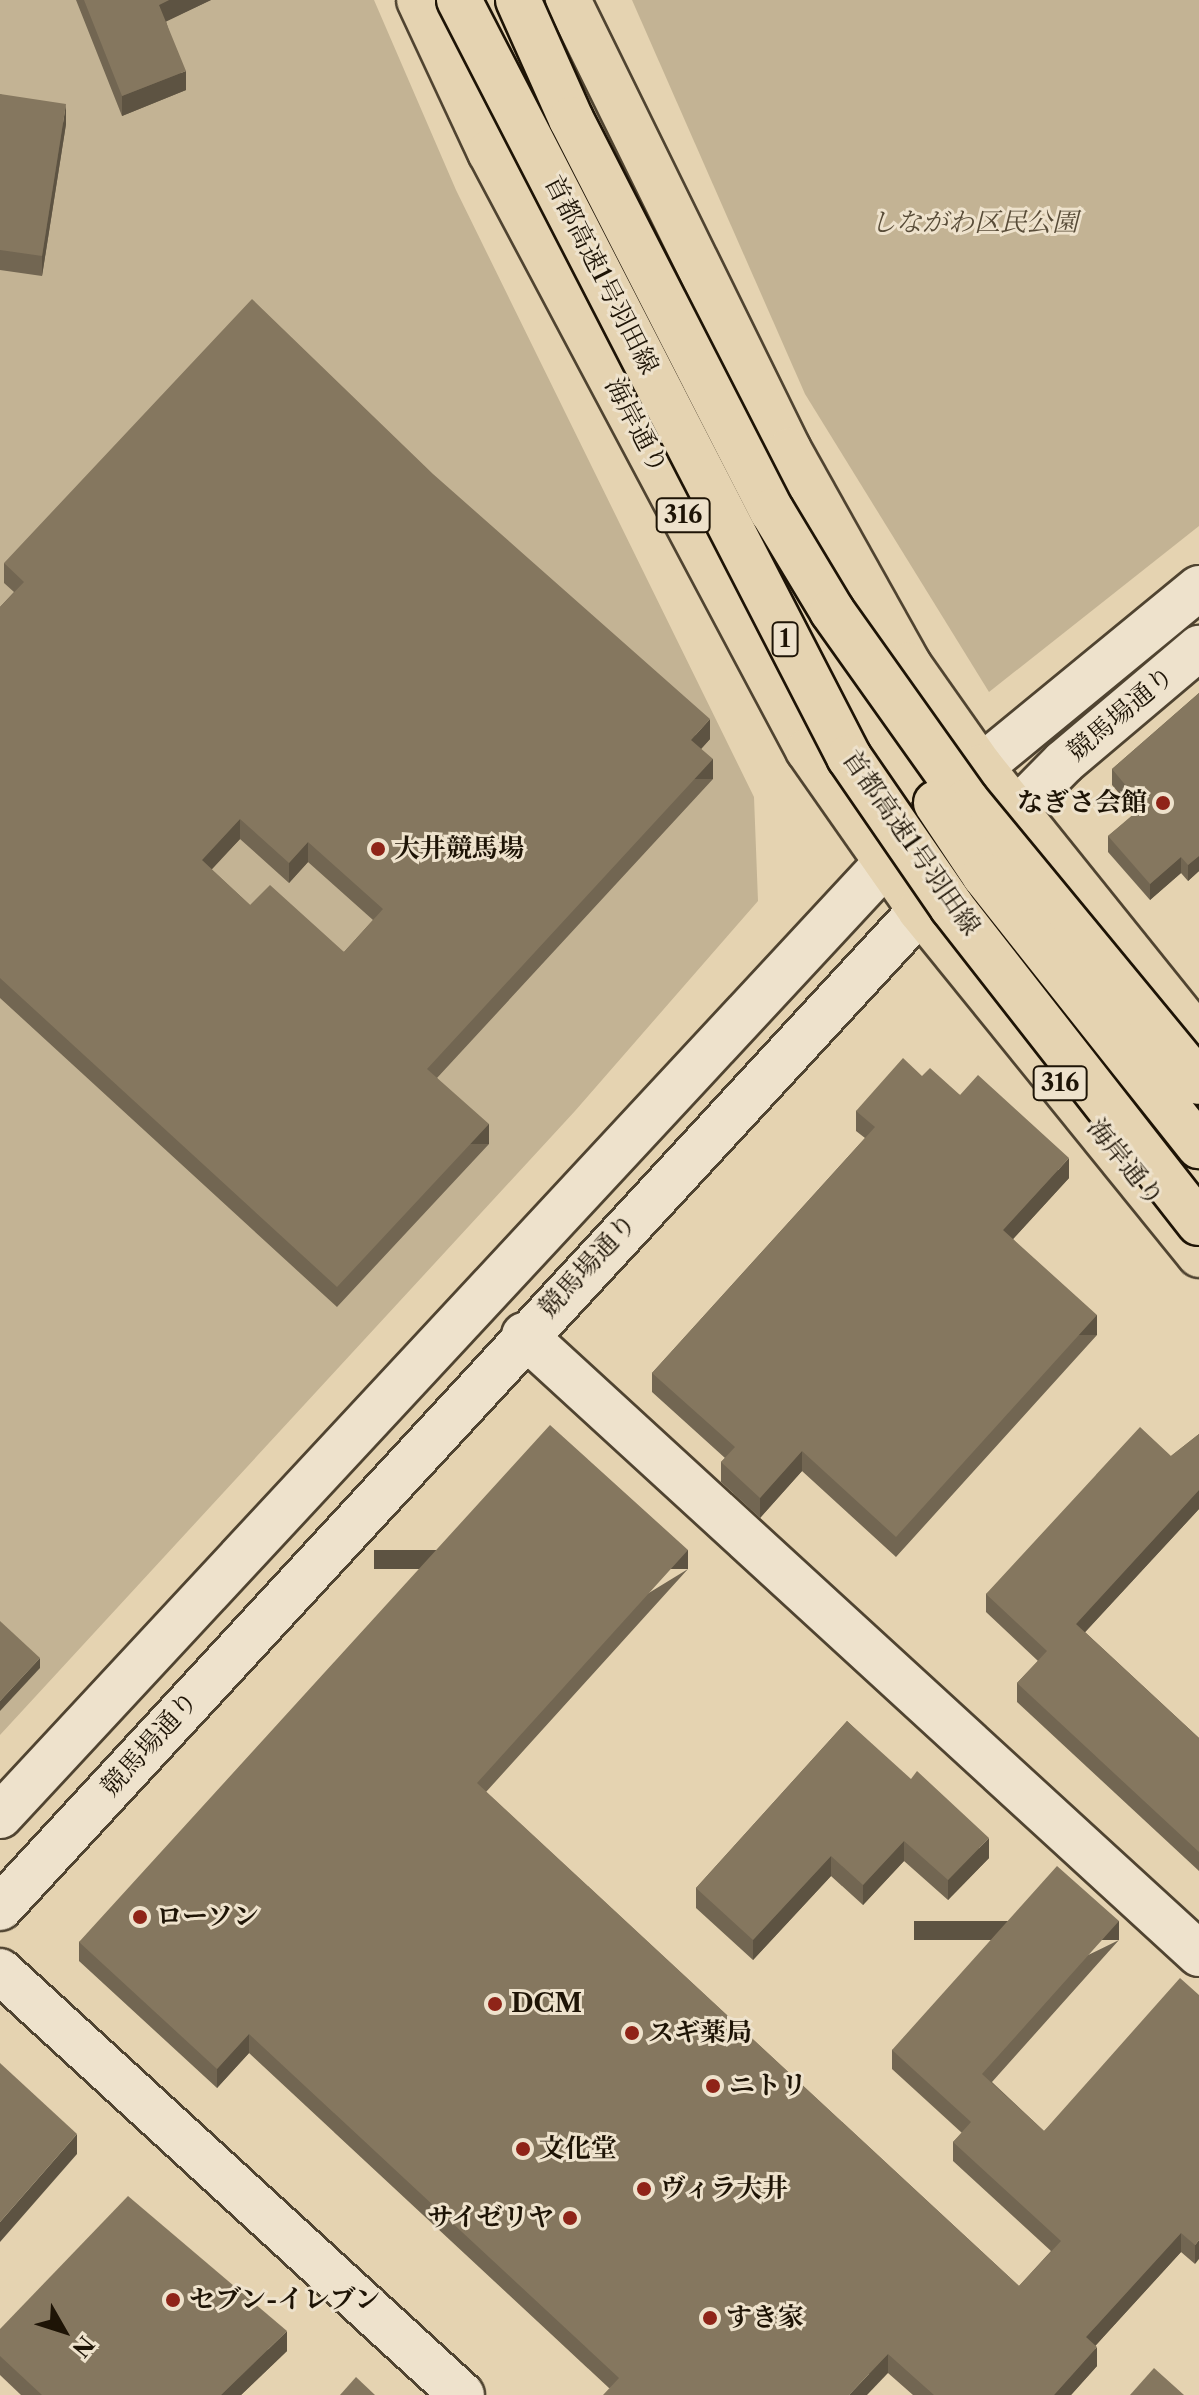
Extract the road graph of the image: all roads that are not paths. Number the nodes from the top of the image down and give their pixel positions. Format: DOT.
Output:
graph roads {
  1 [pos="419,0"];
  2 [pos="459,0"];
  3 [pos="518,0"];
  4 [pos="568,0"];
  5 [pos="1199,588"];
  6 [pos="832,611"];
  7 [pos="1199,648"];
  8 [pos="981,767"];
  9 [pos="1015,810"];
  10 [pos="885,864"];
  11 [pos="920,910"];
  12 [pos="1199,1038"];
  13 [pos="1199,1082"];
  14 [pos="1199,1146"];
  15 [pos="1199,1223"];
  16 [pos="1199,1255"];
  17 [pos="524,1335"];
  18 [pos="0,1816"];
  19 [pos="0,1908"];
  20 [pos="1199,1954"];
  21 [pos="0,1971"];
  22 [pos="462,2395"];
  1 -- 10 [label="main road, 海岸通り / 316"];
  2 -- 15 [label="main road, 首都高速1号羽田線 / 1, bridge"];
  3 -- 6 [label="main road, 首都高速1号羽田線 / 1, bridge"];
  4 -- 8 [label="main road"];
  5 -- 8 [label="street, 競馬場通り"];
  6 -- 13 [label="main road, 首都高速1号羽田線 / 1, bridge"];
  6 -- 14 [label="main road, bridge"];
  7 -- 9 [label="street, 競馬場通り"];
  8 -- 9 [label="main road"];
  8 -- 10 [label="street, 競馬場通り"];
  9 -- 11 [label="street, 競馬場通り"];
  9 -- 12 [label="main road"];
  10 -- 11 [label="main road, 海岸通り / 316"];
  10 -- 18 [label="street, 競馬場通り"];
  11 -- 16 [label="main road, 海岸通り / 316"];
  11 -- 17 [label="street, 競馬場通り"];
  17 -- 19 [label="street, 競馬場通り"];
  17 -- 20 [label="street"];
  21 -- 22 [label="street"];
}
